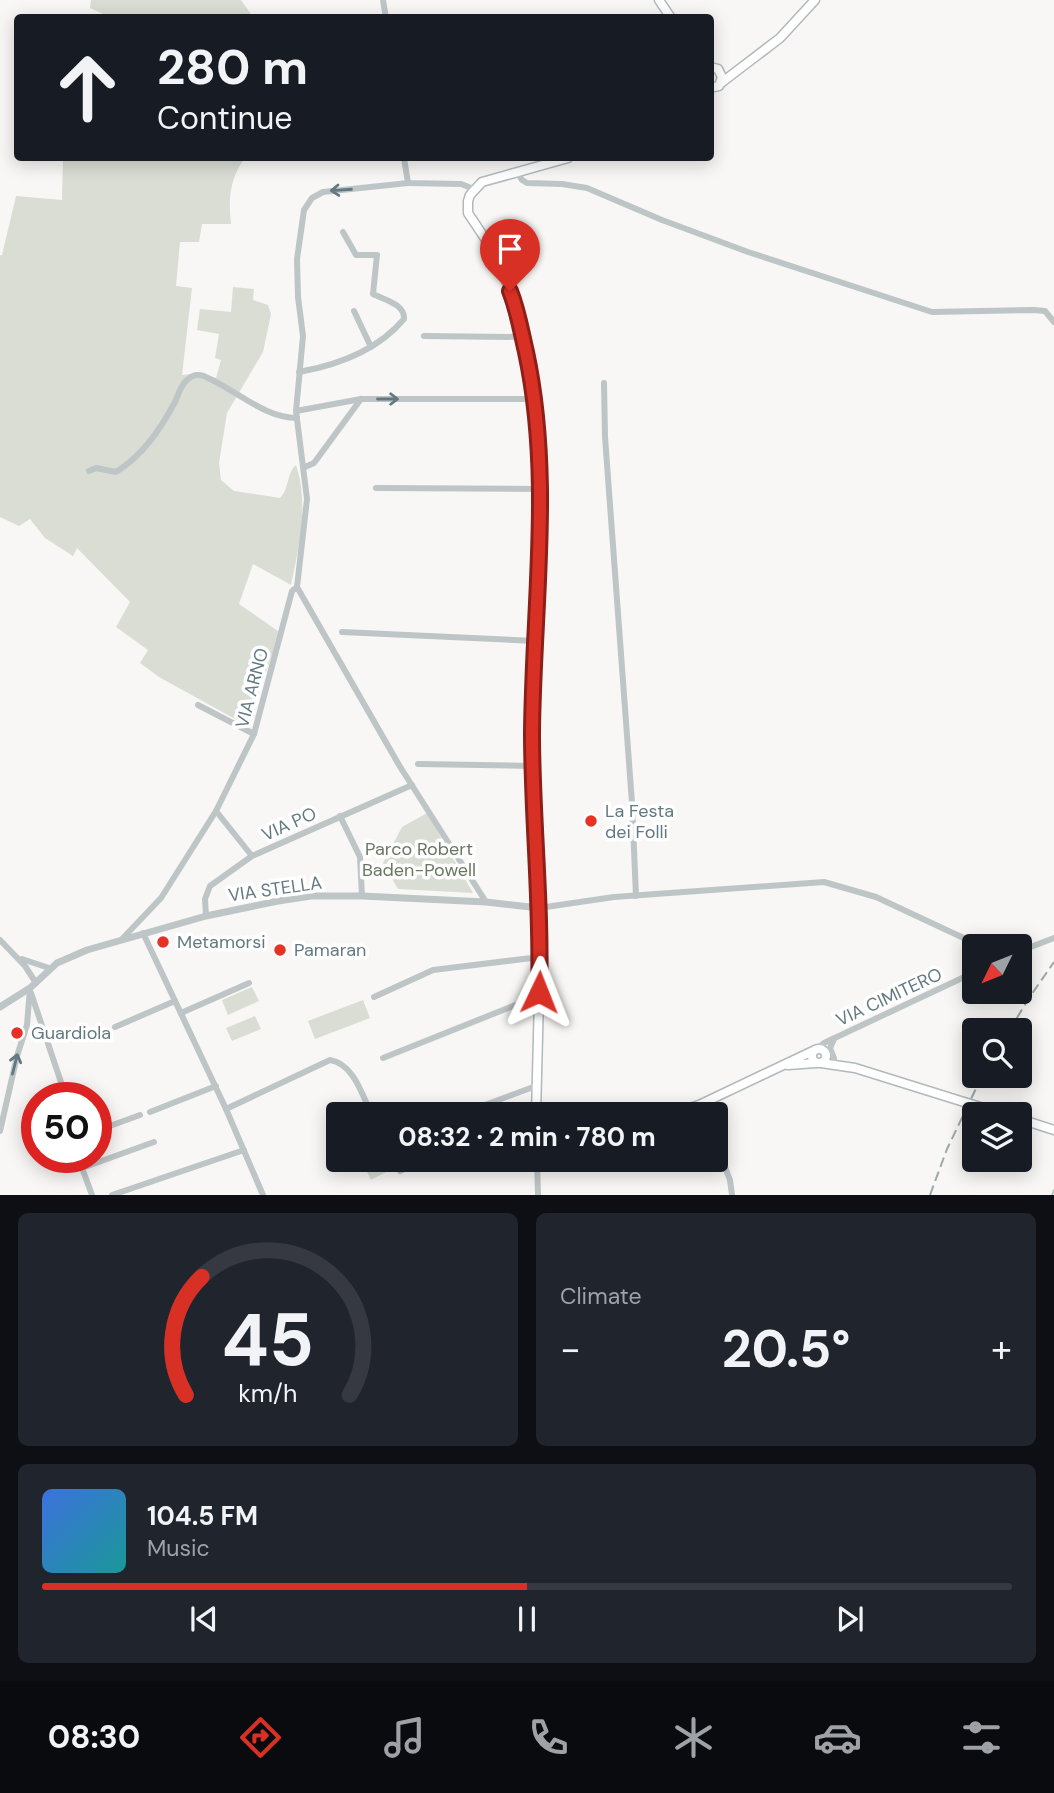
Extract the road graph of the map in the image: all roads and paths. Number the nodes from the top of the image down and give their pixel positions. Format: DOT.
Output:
graph roads {
  1 [pos="815,0"];
  2 [pos="714,67"];
  3 [pos="714,68"];
  4 [pos="742,68"];
  5 [pos="721,83"];
  6 [pos="714,87"];
  7 [pos="404,161"];
  8 [pos="558,161"];
  9 [pos="517,172"];
  10 [pos="408,183"];
  11 [pos="474,189"];
  12 [pos="343,232"];
  13 [pos="354,311"];
  14 [pos="1054,322"];
  15 [pos="424,336"];
  16 [pos="522,337"];
  17 [pos="370,347"];
  18 [pos="299,372"];
  19 [pos="604,383"];
  20 [pos="361,399"];
  21 [pos="535,399"];
  22 [pos="297,414"];
  23 [pos="305,467"];
  24 [pos="89,471"];
  25 [pos="376,488"];
  26 [pos="541,489"];
  27 [pos="297,587"];
  28 [pos="342,632"];
  29 [pos="535,641"];
  30 [pos="198,705"];
  31 [pos="254,734"];
  32 [pos="418,764"];
  33 [pos="533,766"];
  34 [pos="412,785"];
  35 [pos="216,811"];
  36 [pos="340,816"];
  37 [pos="252,856"];
  38 [pos="362,896"];
  39 [pos="636,896"];
  40 [pos="486,902"];
  41 [pos="539,908"];
  42 [pos="206,916"];
  43 [pos="142,933"];
  44 [pos="962,937"];
  45 [pos="123,938"];
  46 [pos="1054,938"];
  47 [pos="0,940"];
  48 [pos="1032,946"];
  49 [pos="17,957"];
  50 [pos="540,957"];
  51 [pos="49,968"];
  52 [pos="962,978"];
  53 [pos="249,983"];
  54 [pos="33,985"];
  55 [pos="374,997"];
  56 [pos="175,1001"];
  57 [pos="539,1002"];
  58 [pos="0,1007"];
  59 [pos="181,1013"];
  60 [pos="27,1026"];
  61 [pos="43,1026"];
  62 [pos="115,1027"];
  63 [pos="836,1038"];
  64 [pos="819,1050"];
  65 [pos="383,1058"];
  66 [pos="834,1058"];
  67 [pos="819,1063"];
  68 [pos="779,1068"];
  69 [pos="855,1068"];
  70 [pos="61,1082"];
  71 [pos="216,1086"];
  72 [pos="536,1086"];
  73 [pos="366,1102"];
  74 [pos="493,1102"];
  75 [pos="536,1102"];
  76 [pos="705,1102"];
  77 [pos="964,1102"];
  78 [pos="226,1109"];
  79 [pos="150,1112"];
  80 [pos="140,1115"];
  81 [pos="1032,1123"];
  82 [pos="112,1125"];
  83 [pos="1054,1130"];
  84 [pos="0,1131"];
  85 [pos="154,1142"];
  86 [pos="244,1150"];
  87 [pos="112,1157"];
  88 [pos="537,1172"];
  89 [pos="727,1172"];
  90 [pos="84,1173"];
  91 [pos="92,1195"];
  92 [pos="113,1195"];
  93 [pos="263,1195"];
  94 [pos="538,1195"];
  95 [pos="732,1195"];
  1 -- 4 [label="main road"];
  2 -- 4 [label="main road"];
  3 -- 5 [label="main road"];
  4 -- 5 [label="main road"];
  5 -- 6 [label="main road"];
  7 -- 10 [label="street"];
  8 -- 9 [label="main road"];
  9 -- 11 [label="main road"];
  9 -- 14 [label="street"];
  10 -- 11 [label="street, VIA ARNO"];
  10 -- 18 [label="street, VIA ARNO, one-way"];
  11 -- 16 [label="main road"];
  12 -- 17 [label="street"];
  13 -- 17 [label="street"];
  15 -- 16 [label="street"];
  16 -- 21 [label="main road"];
  17 -- 18 [label="street"];
  18 -- 22 [label="street, VIA ARNO"];
  19 -- 39 [label="street"];
  20 -- 21 [label="street, one-way"];
  20 -- 22 [label="street"];
  20 -- 23 [label="street"];
  21 -- 26 [label="main road"];
  22 -- 23 [label="street, VIA ARNO"];
  22 -- 24 [label="street"];
  23 -- 27 [label="street, VIA ARNO"];
  25 -- 26 [label="street"];
  26 -- 29 [label="main road"];
  27 -- 31 [label="street, VIA ARNO"];
  27 -- 34 [label="street"];
  28 -- 29 [label="street"];
  29 -- 33 [label="main road"];
  30 -- 31 [label="street"];
  31 -- 35 [label="street, VIA ARNO"];
  32 -- 33 [label="street"];
  33 -- 41 [label="main road"];
  34 -- 36 [label="street, VIA PO"];
  34 -- 40 [label="street"];
  35 -- 37 [label="street"];
  35 -- 45 [label="street, VIA ARNO"];
  36 -- 37 [label="street, VIA PO"];
  36 -- 38 [label="street"];
  37 -- 42 [label="street, VIA PO"];
  38 -- 40 [label="street, VIA STELLA"];
  38 -- 42 [label="street, VIA STELLA"];
  39 -- 41 [label="street"];
  39 -- 44 [label="street"];
  40 -- 41 [label="street, VIA STELLA"];
  41 -- 50 [label="main road"];
  42 -- 43 [label="street, VIA STELLA"];
  43 -- 45 [label="street, VIA STELLA"];
  43 -- 56 [label="street"];
  45 -- 51 [label="street"];
  46 -- 48 [label="street"];
  47 -- 49 [label="street"];
  49 -- 51 [label="street"];
  49 -- 54 [label="street"];
  50 -- 55 [label="street"];
  50 -- 57 [label="main road"];
  51 -- 54 [label="street"];
  52 -- 63 [label="street, VIA CIMITERO"];
  53 -- 59 [label="street"];
  54 -- 58 [label="street"];
  54 -- 60 [label="street"];
  54 -- 61 [label="street"];
  56 -- 59 [label="street"];
  56 -- 62 [label="street"];
  57 -- 65 [label="street"];
  57 -- 72 [label="main road"];
  59 -- 71 [label="street"];
  60 -- 61 [label="street"];
  84 -- 60 [label="street, one-way"];
  61 -- 70 [label="street"];
  63 -- 64 [label="street, VIA CIMITERO"];
  63 -- 66 [label="street"];
  64 -- 66 [label="main road"];
  64 -- 67 [label="main road"];
  64 -- 68 [label="main road"];
  66 -- 69 [label="main road"];
  67 -- 68 [label="main road"];
  67 -- 69 [label="main road"];
  68 -- 76 [label="main road"];
  69 -- 77 [label="main road, bridge"];
  71 -- 78 [label="street"];
  71 -- 79 [label="street"];
  72 -- 74 [label="street"];
  72 -- 75 [label="main road"];
  73 -- 78 [label="street"];
  78 -- 86 [label="street"];
  80 -- 82 [label="street"];
  81 -- 83 [label="main road"];
  85 -- 87 [label="street"];
  86 -- 92 [label="street"];
  86 -- 93 [label="street"];
  88 -- 94 [label="street"];
  89 -- 95 [label="street"];
  90 -- 91 [label="street"];
}
